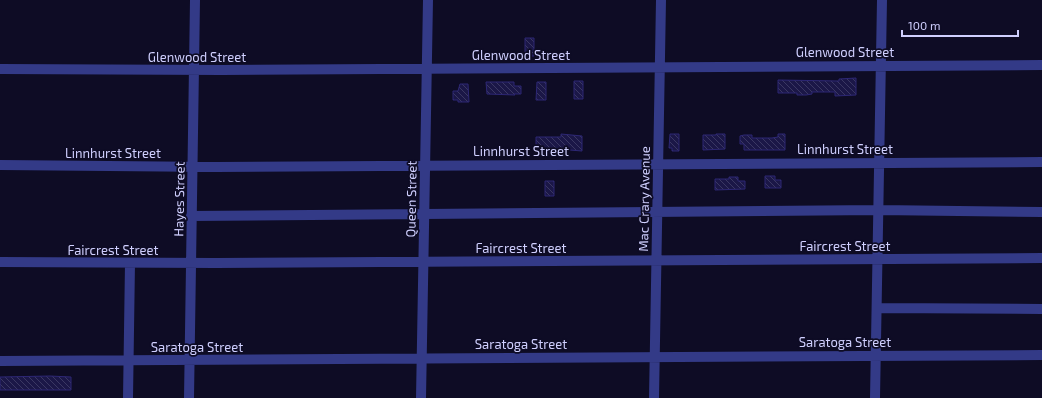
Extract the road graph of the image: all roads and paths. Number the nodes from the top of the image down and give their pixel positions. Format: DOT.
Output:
graph roads {
  1 [pos="195,0"];
  2 [pos="428,0"];
  3 [pos="661,0"];
  4 [pos="882,0"];
  5 [pos="881,65"];
  6 [pos="1042,65"];
  7 [pos="660,67"];
  8 [pos="0,69"];
  9 [pos="427,69"];
  10 [pos="194,70"];
  11 [pos="880,162"];
  12 [pos="1042,162"];
  13 [pos="658,163"];
  14 [pos="0,165"];
  15 [pos="425,165"];
  16 [pos="192,167"];
  17 [pos="878,210"];
  18 [pos="1042,212"];
  19 [pos="657,213"];
  20 [pos="424,215"];
  21 [pos="191,216"];
  22 [pos="878,258"];
  23 [pos="1042,258"];
  24 [pos="656,260"];
  25 [pos="0,262"];
  26 [pos="423,262"];
  27 [pos="130,263"];
  28 [pos="191,263"];
  29 [pos="877,308"];
  30 [pos="1042,309"];
  31 [pos="876,355"];
  32 [pos="1042,355"];
  33 [pos="654,356"];
  34 [pos="422,358"];
  35 [pos="129,360"];
  36 [pos="189,360"];
  37 [pos="0,361"];
  38 [pos="128,398"];
  39 [pos="189,398"];
  40 [pos="421,398"];
  41 [pos="654,398"];
  42 [pos="875,398"];
  1 -- 10 [label="street, Hayes Street"];
  2 -- 9 [label="street, Queen Street"];
  3 -- 7 [label="street, Mac Crary Avenue"];
  4 -- 5 [label="street"];
  5 -- 6 [label="street, Glenwood Street"];
  5 -- 7 [label="street, Glenwood Street"];
  5 -- 11 [label="street"];
  7 -- 9 [label="street, Glenwood Street"];
  7 -- 13 [label="street, Mac Crary Avenue"];
  8 -- 10 [label="street, Glenwood Street"];
  9 -- 10 [label="street, Glenwood Street"];
  9 -- 15 [label="street, Queen Street"];
  10 -- 16 [label="street, Hayes Street"];
  11 -- 12 [label="street, Linnhurst Street"];
  11 -- 13 [label="street, Linnhurst Street"];
  11 -- 17 [label="street"];
  13 -- 15 [label="street, Linnhurst Street"];
  13 -- 19 [label="street, Mac Crary Avenue"];
  14 -- 16 [label="street, Linnhurst Street"];
  15 -- 16 [label="street, Linnhurst Street"];
  15 -- 20 [label="street, Queen Street"];
  16 -- 21 [label="street, Hayes Street"];
  17 -- 18 [label="street"];
  17 -- 19 [label="street"];
  17 -- 22 [label="street"];
  19 -- 20 [label="street"];
  19 -- 24 [label="street, Mac Crary Avenue"];
  20 -- 21 [label="street"];
  20 -- 26 [label="street, Queen Street"];
  21 -- 28 [label="street, Hayes Street"];
  22 -- 23 [label="street, Faircrest Street"];
  22 -- 24 [label="street, Faircrest Street"];
  22 -- 29 [label="street"];
  24 -- 26 [label="street, Faircrest Street"];
  24 -- 33 [label="street, Mac Crary Avenue"];
  25 -- 27 [label="street, Faircrest Street"];
  26 -- 28 [label="street, Faircrest Street"];
  26 -- 34 [label="street, Queen Street"];
  27 -- 28 [label="street, Faircrest Street"];
  27 -- 35 [label="street"];
  28 -- 36 [label="street, Hayes Street"];
  29 -- 30 [label="street"];
  29 -- 31 [label="street"];
  31 -- 32 [label="street, Saratoga Street"];
  31 -- 33 [label="street, Saratoga Street"];
  31 -- 42 [label="street"];
  33 -- 34 [label="street, Saratoga Street"];
  33 -- 41 [label="street, Mac Crary Avenue"];
  34 -- 36 [label="street, Saratoga Street"];
  34 -- 40 [label="street, Queen Street"];
  35 -- 36 [label="street, Saratoga Street"];
  35 -- 37 [label="street, Saratoga Street"];
  35 -- 38 [label="street"];
  36 -- 39 [label="street, Hayes Street"];
}
